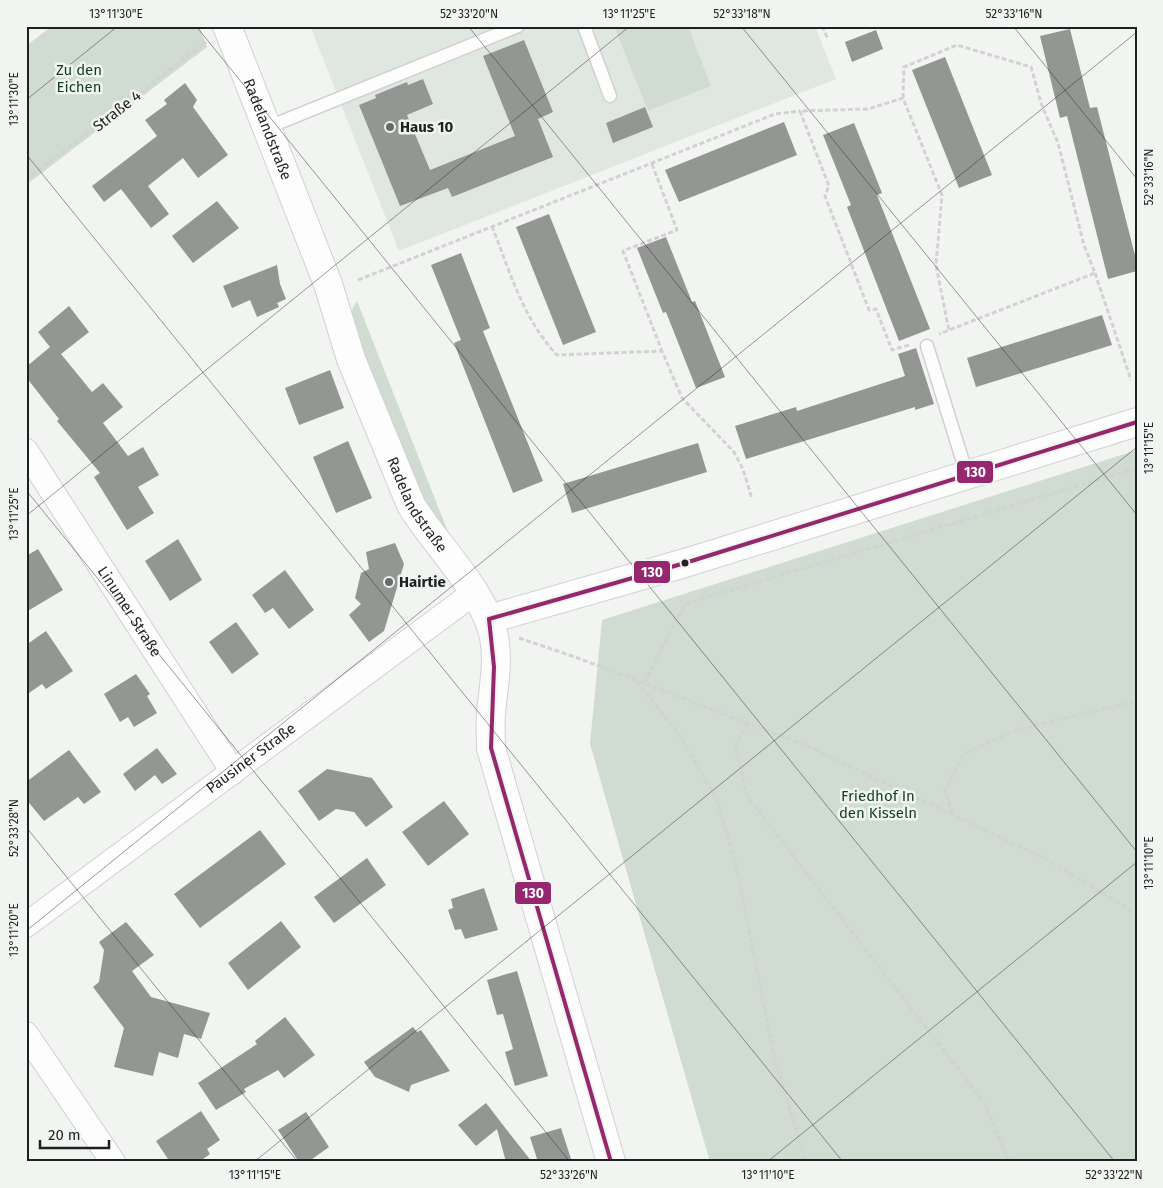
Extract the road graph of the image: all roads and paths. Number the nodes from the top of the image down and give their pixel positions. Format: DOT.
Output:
graph roads {
  1 [pos="518,26"];
  2 [pos="584,26"];
  3 [pos="822,26"];
  4 [pos="217,34"];
  5 [pos="828,39"];
  6 [pos="610,96"];
  7 [pos="903,98"];
  8 [pos="800,111"];
  9 [pos="266,128"];
  10 [pos="652,164"];
  11 [pos="26,180"];
  12 [pos="492,226"];
  13 [pos="1095,273"];
  14 [pos="358,280"];
  15 [pos="949,331"];
  16 [pos="926,341"];
  17 [pos="662,351"];
  18 [pos="1131,380"];
  19 [pos="1137,422"];
  20 [pos="26,451"];
  21 [pos="1137,468"];
  22 [pos="968,475"];
  23 [pos="752,499"];
  24 [pos="475,592"];
  25 [pos="489,618"];
  26 [pos="519,638"];
  27 [pos="636,680"];
  28 [pos="644,683"];
  29 [pos="1137,701"];
  30 [pos="748,724"];
  31 [pos="233,772"];
  32 [pos="952,814"];
  33 [pos="1137,914"];
  34 [pos="26,925"];
  35 [pos="26,1034"];
  36 [pos="113,1162"];
  37 [pos="611,1162"];
  38 [pos="806,1162"];
  39 [pos="1009,1162"];
  1 -- 9 [label="lane"];
  2 -- 6 [label="lane"];
  3 -- 5 [label="path"];
  4 -- 9 [label="street, Radelandstraße"];
  4 -- 11 [label="path, Straße 4"];
  7 -- 8 [label="path"];
  7 -- 13 [label="path"];
  7 -- 15 [label="path"];
  8 -- 10 [label="path"];
  8 -- 16 [label="path"];
  9 -- 24 [label="street, Radelandstraße"];
  10 -- 12 [label="path"];
  10 -- 17 [label="path"];
  12 -- 14 [label="path"];
  12 -- 17 [label="path"];
  13 -- 15 [label="path"];
  13 -- 18 [label="path"];
  15 -- 16 [label="path"];
  16 -- 22 [label="lane"];
  17 -- 23 [label="path"];
  19 -- 22 [label="street"];
  20 -- 31 [label="street, Linumer Straße"];
  21 -- 28 [label="path"];
  22 -- 25 [label="street"];
  24 -- 25 [label="street, Radelandstraße"];
  24 -- 31 [label="street, Pausiner Straße"];
  25 -- 37 [label="street, Radelandstraße"];
  26 -- 27 [label="path"];
  27 -- 28 [label="path"];
  27 -- 38 [label="path"];
  28 -- 30 [label="path"];
  29 -- 32 [label="path"];
  30 -- 32 [label="path"];
  30 -- 39 [label="path"];
  31 -- 34 [label="street, Pausiner Straße"];
  32 -- 33 [label="path"];
  35 -- 36 [label="street"];
}
